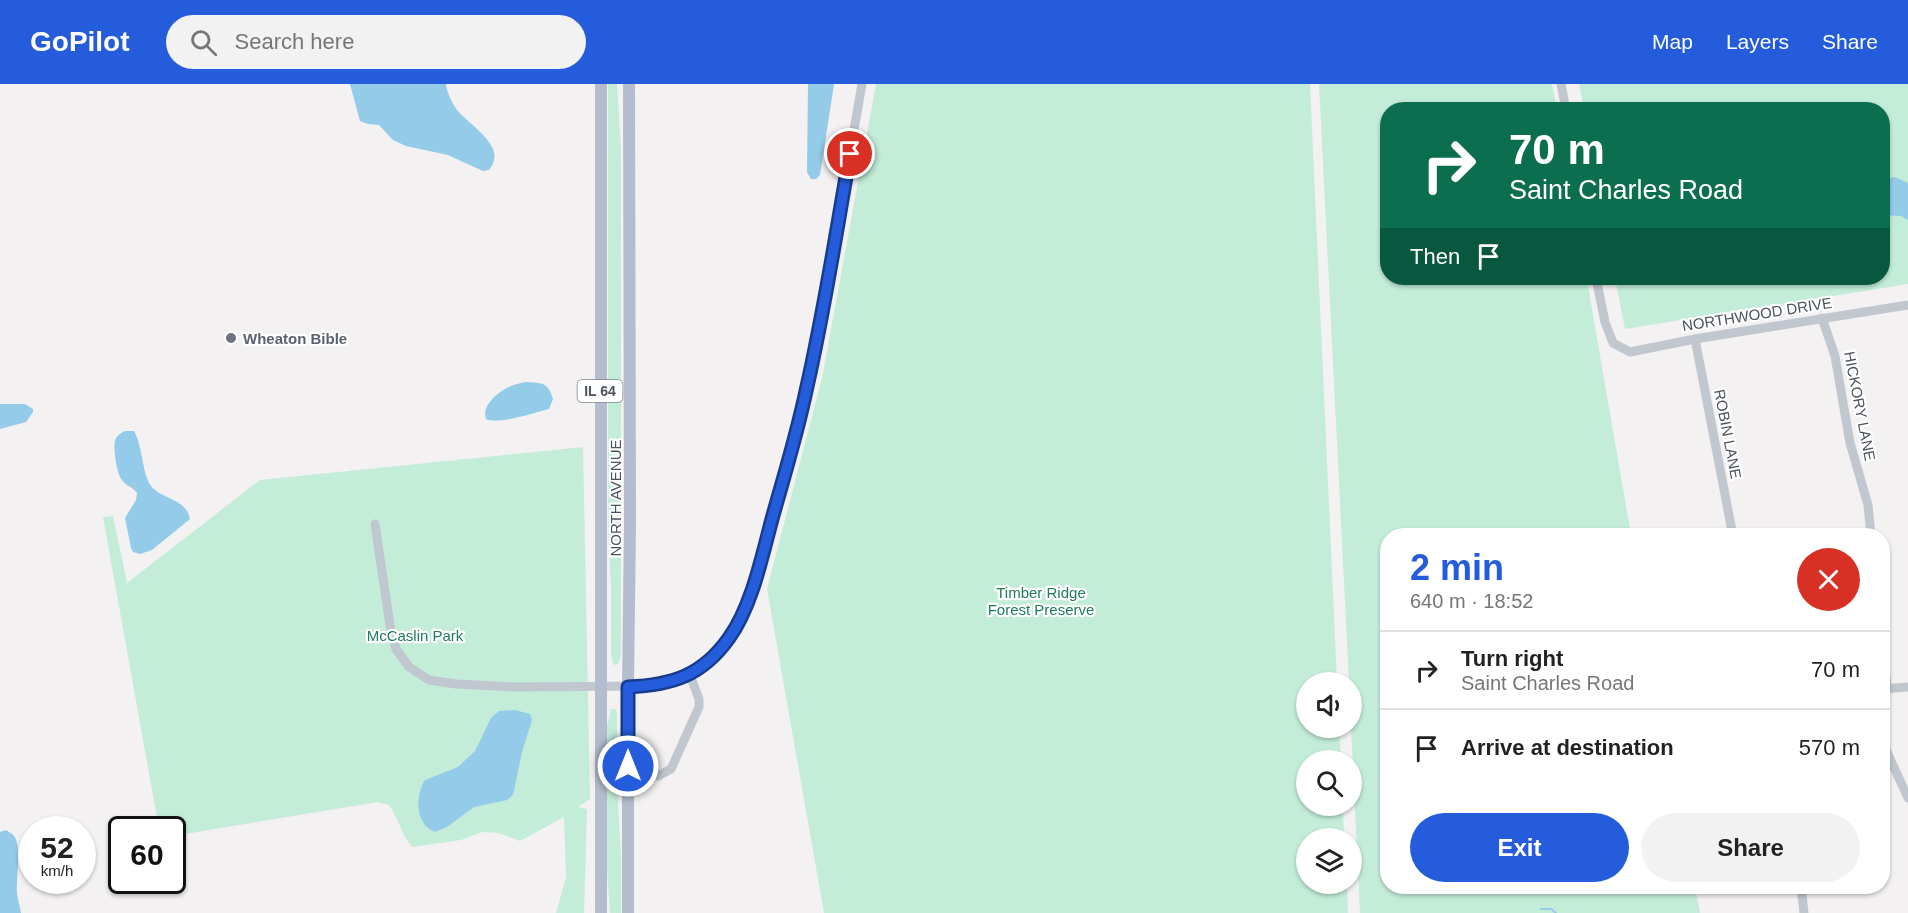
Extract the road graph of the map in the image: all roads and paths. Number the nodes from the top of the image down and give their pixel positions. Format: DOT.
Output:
graph roads {
  1 [pos="601,84"];
  2 [pos="629,84"];
  3 [pos="862,84"];
  4 [pos="1561,84"];
  5 [pos="1564,102"];
  6 [pos="1597,285"];
  7 [pos="1908,305"];
  8 [pos="1822,318"];
  9 [pos="1695,339"];
  10 [pos="375,524"];
  11 [pos="1731,528"];
  12 [pos="1870,528"];
  13 [pos="690,675"];
  14 [pos="601,687"];
  15 [pos="628,687"];
  16 [pos="1908,687"];
  17 [pos="1890,688"];
  18 [pos="1890,759"];
  19 [pos="658,776"];
  20 [pos="1908,798"];
  21 [pos="1802,894"];
  22 [pos="601,913"];
  23 [pos="628,913"];
  24 [pos="1804,913"];
  1 -- 14 [label="main road, NORTH AVENUE / IL 64"];
  2 -- 15 [label="main road, NORTH AVENUE / IL 64"];
  3 -- 13 [label="street"];
  4 -- 5 [label="street"];
  6 -- 9 [label="street, NORTHWOOD DRIVE"];
  7 -- 8 [label="street, NORTHWOOD DRIVE"];
  8 -- 9 [label="street, NORTHWOOD DRIVE"];
  8 -- 12 [label="street, HICKORY LANE"];
  9 -- 11 [label="street, ROBIN LANE"];
  10 -- 14 [label="street"];
  13 -- 15 [label="street"];
  13 -- 19 [label="street"];
  14 -- 15 [label="street"];
  14 -- 22 [label="main road, NORTH AVENUE / IL 64"];
  15 -- 23 [label="main road, NORTH AVENUE / IL 64"];
  16 -- 17 [label="street"];
  18 -- 20 [label="street"];
  21 -- 24 [label="street"];
}
